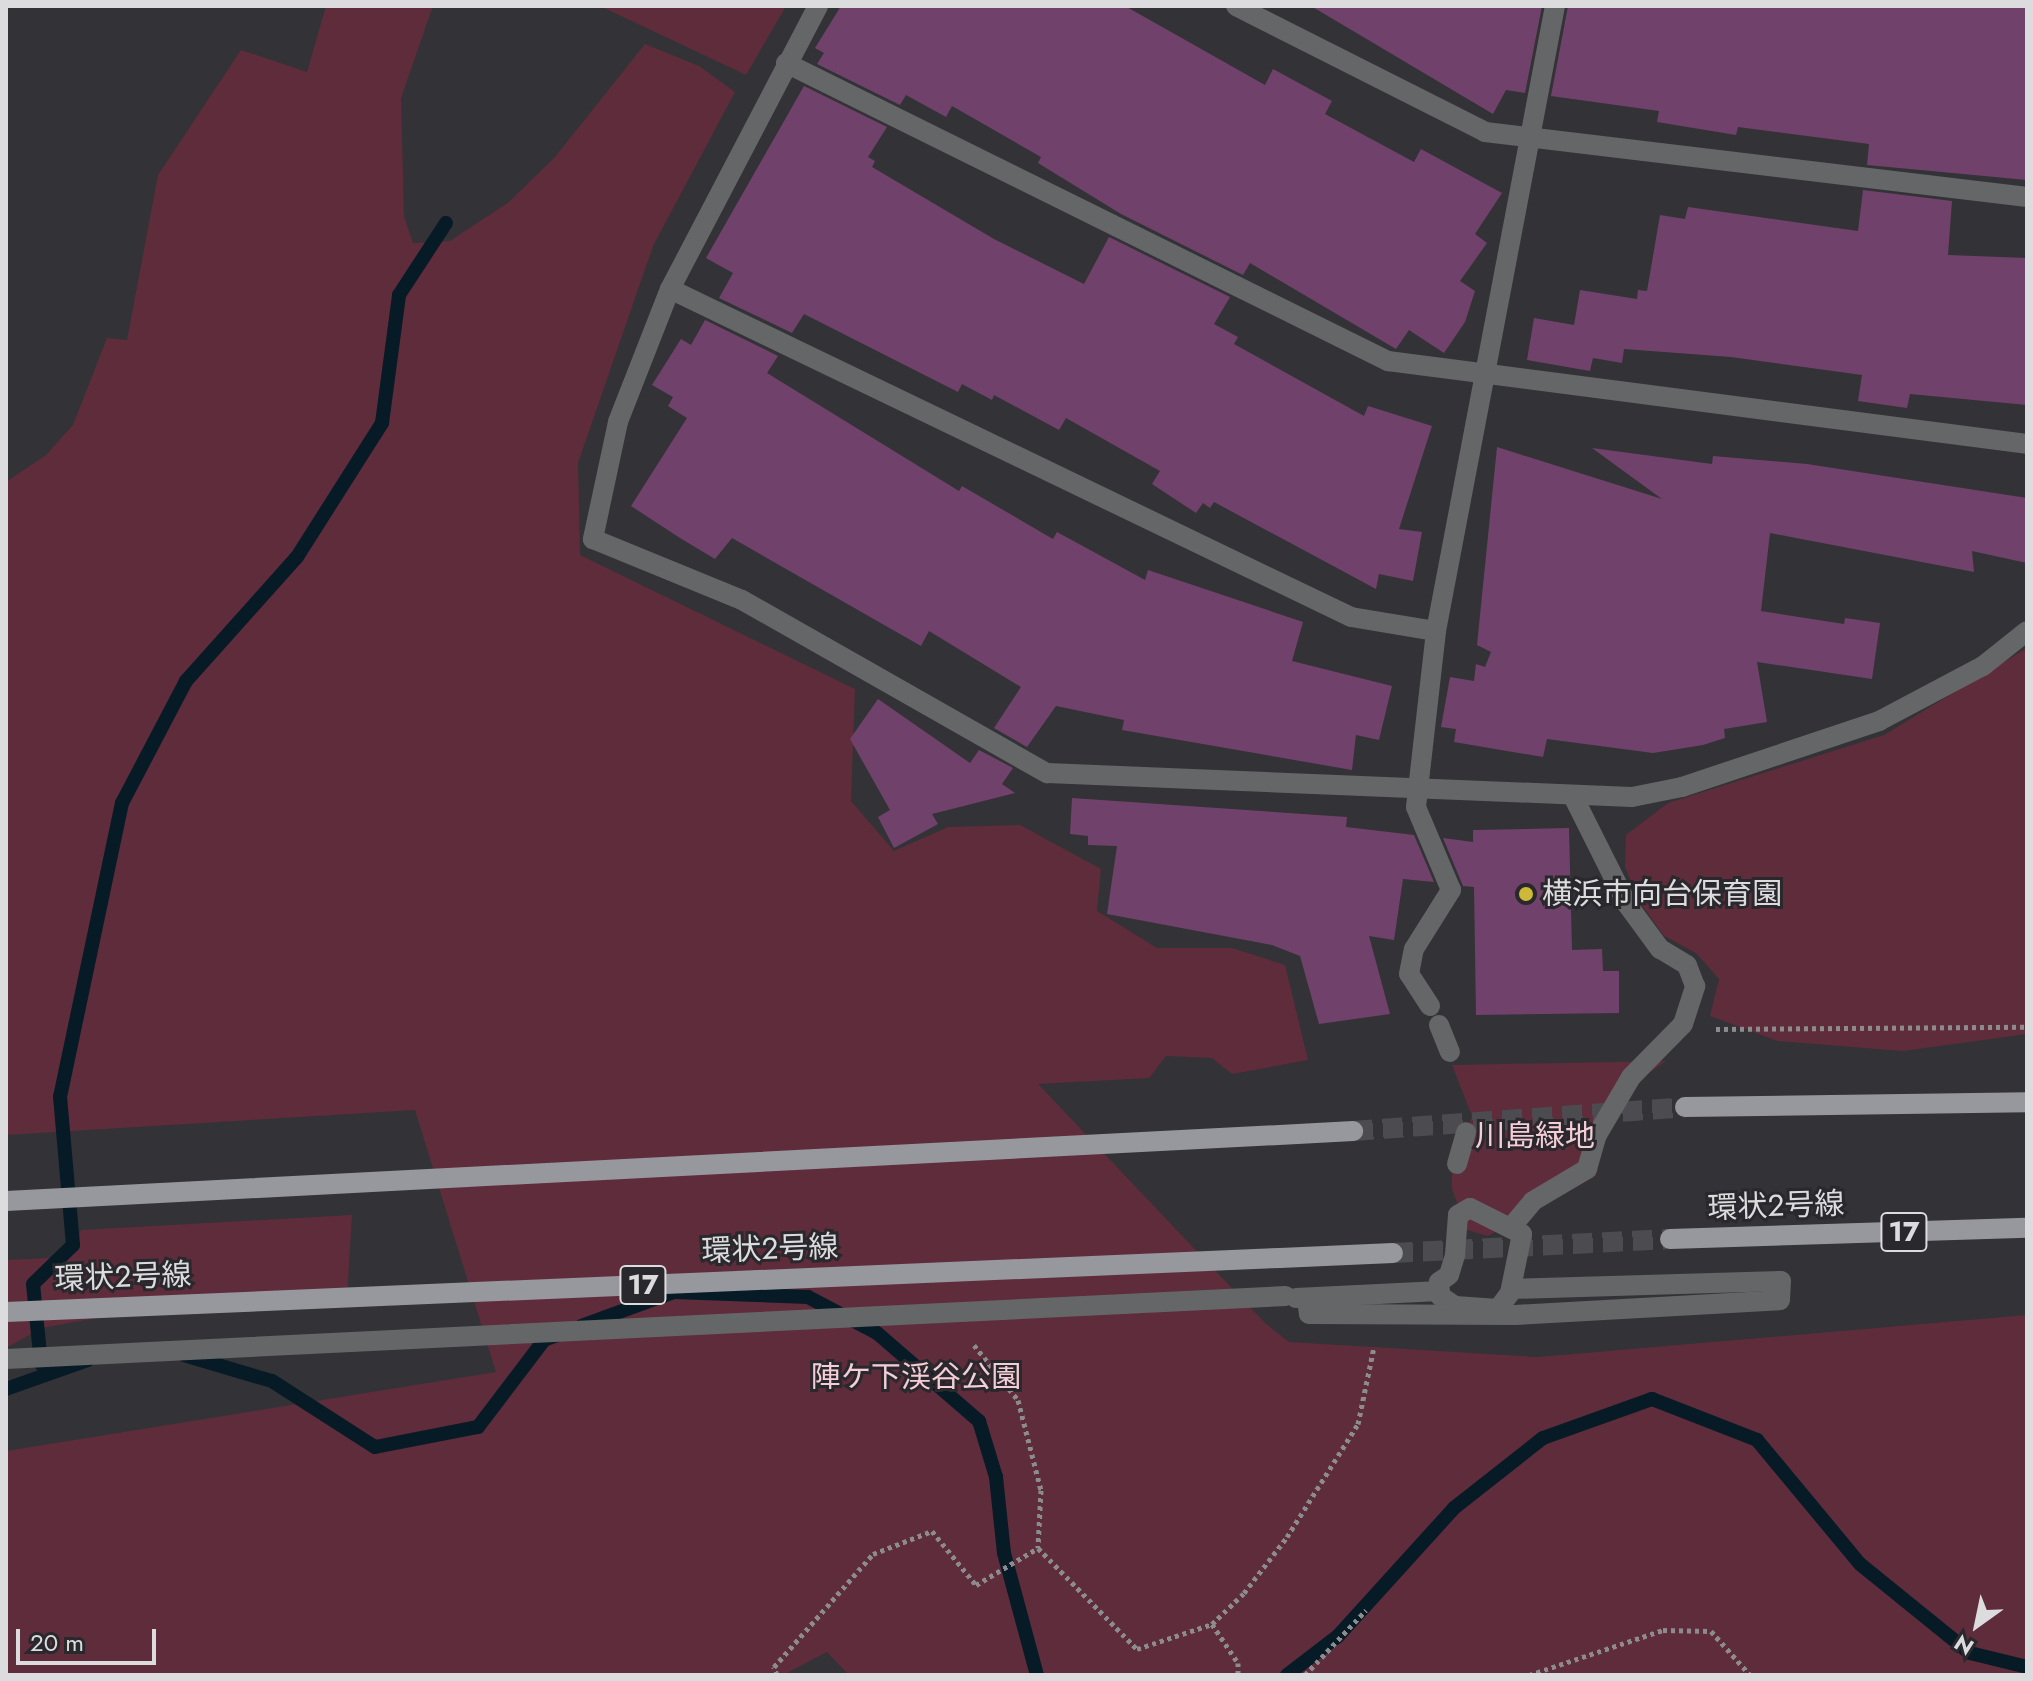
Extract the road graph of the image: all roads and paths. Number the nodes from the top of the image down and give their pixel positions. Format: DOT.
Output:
graph roads {
  1 [pos="818,6"];
  2 [pos="1236,6"];
  3 [pos="1555,6"];
  4 [pos="786,63"];
  5 [pos="1532,138"];
  6 [pos="2027,197"];
  7 [pos="670,289"];
  8 [pos="1487,376"];
  9 [pos="2027,444"];
  10 [pos="1436,631"];
  11 [pos="2027,631"];
  12 [pos="1417,783"];
  13 [pos="1573,796"];
  14 [pos="2027,1027"];
  15 [pos="1731,1031"];
  16 [pos="1450,1052"];
  17 [pos="2027,1102"];
  18 [pos="1685,1107"];
  19 [pos="1353,1131"];
  20 [pos="1466,1132"];
  21 [pos="1457,1164"];
  22 [pos="6,1201"];
  23 [pos="1513,1225"];
  24 [pos="2027,1228"];
  25 [pos="1670,1239"];
  26 [pos="1393,1253"];
  27 [pos="1511,1289"];
  28 [pos="1440,1291"];
  29 [pos="1307,1300"];
  30 [pos="6,1312"];
  31 [pos="1378,1315"];
  32 [pos="6,1359"];
  33 [pos="1038,1548"];
  34 [pos="1366,1610"];
  35 [pos="1212,1624"];
  36 [pos="1137,1649"];
  37 [pos="777,1675"];
  38 [pos="1238,1675"];
  39 [pos="1305,1675"];
  40 [pos="1529,1675"];
  41 [pos="1750,1675"];
  1 -- 4 [label="street"];
  2 -- 5 [label="street"];
  3 -- 5 [label="street"];
  4 -- 7 [label="street"];
  4 -- 8 [label="street"];
  5 -- 6 [label="street"];
  5 -- 8 [label="street"];
  7 -- 10 [label="street"];
  7 -- 12 [label="street"];
  8 -- 9 [label="street"];
  8 -- 10 [label="street"];
  10 -- 12 [label="street"];
  11 -- 13 [label="street"];
  12 -- 13 [label="street"];
  12 -- 16 [label="street"];
  13 -- 23 [label="street"];
  14 -- 15 [label="path"];
  17 -- 18 [label="main road"];
  19 -- 22 [label="main road"];
  20 -- 21 [label="street"];
  23 -- 27 [label="street"];
  23 -- 28 [label="street"];
  24 -- 25 [label="main road, 環状2号線 / 17"];
  26 -- 30 [label="main road, 環状2号線 / 17, bridge"];
  27 -- 28 [label="street"];
  27 -- 31 [label="street"];
  28 -- 29 [label="street"];
  29 -- 31 [label="street"];
  29 -- 32 [label="street, bridge"];
  31 -- 35 [label="path"];
  33 -- 37 [label="path"];
  34 -- 39 [label="path"];
  35 -- 36 [label="path"];
  35 -- 38 [label="path"];
  40 -- 41 [label="path"];
}
